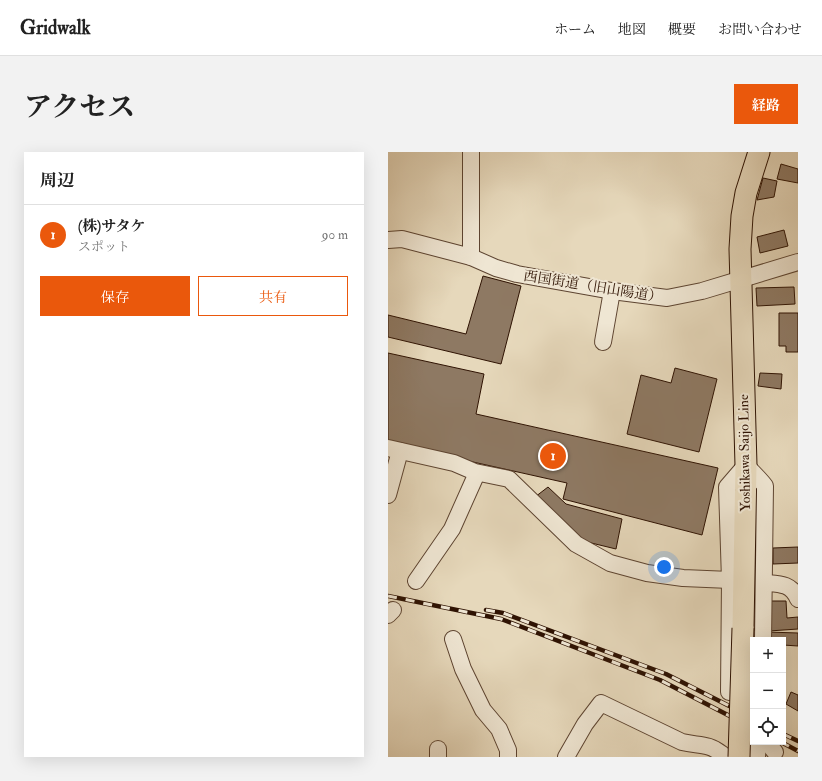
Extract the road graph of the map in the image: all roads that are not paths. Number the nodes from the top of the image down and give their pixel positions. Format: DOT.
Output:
graph roads {
  1 [pos="471,152"];
  2 [pos="759,152"];
  3 [pos="388,240"];
  4 [pos="471,257"];
  5 [pos="798,262"];
  6 [pos="741,279"];
  7 [pos="612,291"];
  8 [pos="603,342"];
  9 [pos="394,450"];
  10 [pos="746,465"];
  11 [pos="478,473"];
  12 [pos="388,495"];
  13 [pos="730,580"];
  14 [pos="416,581"];
  15 [pos="765,583"];
  16 [pos="798,599"];
  17 [pos="763,637"];
  18 [pos="453,639"];
  19 [pos="729,663"];
  20 [pos="750,664"];
  21 [pos="729,692"];
  22 [pos="758,745"];
  23 [pos="768,745"];
  24 [pos="775,752"];
  25 [pos="508,757"];
  26 [pos="566,757"];
  27 [pos="722,757"];
  28 [pos="739,757"];
  29 [pos="757,757"];
  1 -- 4 [label="street"];
  2 -- 6 [label="main road, Yoshikawa Saijo Line"];
  3 -- 4 [label="street, 西国街道（旧山陽道）"];
  4 -- 7 [label="street, 西国街道（旧山陽道）"];
  5 -- 6 [label="street, 西国街道（旧山陽道）"];
  6 -- 7 [label="street, 西国街道（旧山陽道）"];
  6 -- 10 [label="main road, Yoshikawa Saijo Line"];
  7 -- 8 [label="street"];
  9 -- 11 [label="street"];
  9 -- 12 [label="street"];
  10 -- 13 [label="street"];
  10 -- 15 [label="street"];
  10 -- 28 [label="main road, Yoshikawa Saijo Line, bridge"];
  11 -- 13 [label="street"];
  11 -- 14 [label="street"];
  13 -- 19 [label="street"];
  15 -- 16 [label="street"];
  15 -- 17 [label="street"];
  18 -- 25 [label="street"];
  19 -- 20 [label="street"];
  19 -- 21 [label="street"];
  22 -- 29 [label="street"];
  23 -- 24 [label="street"];
  26 -- 27 [label="street"];
}
